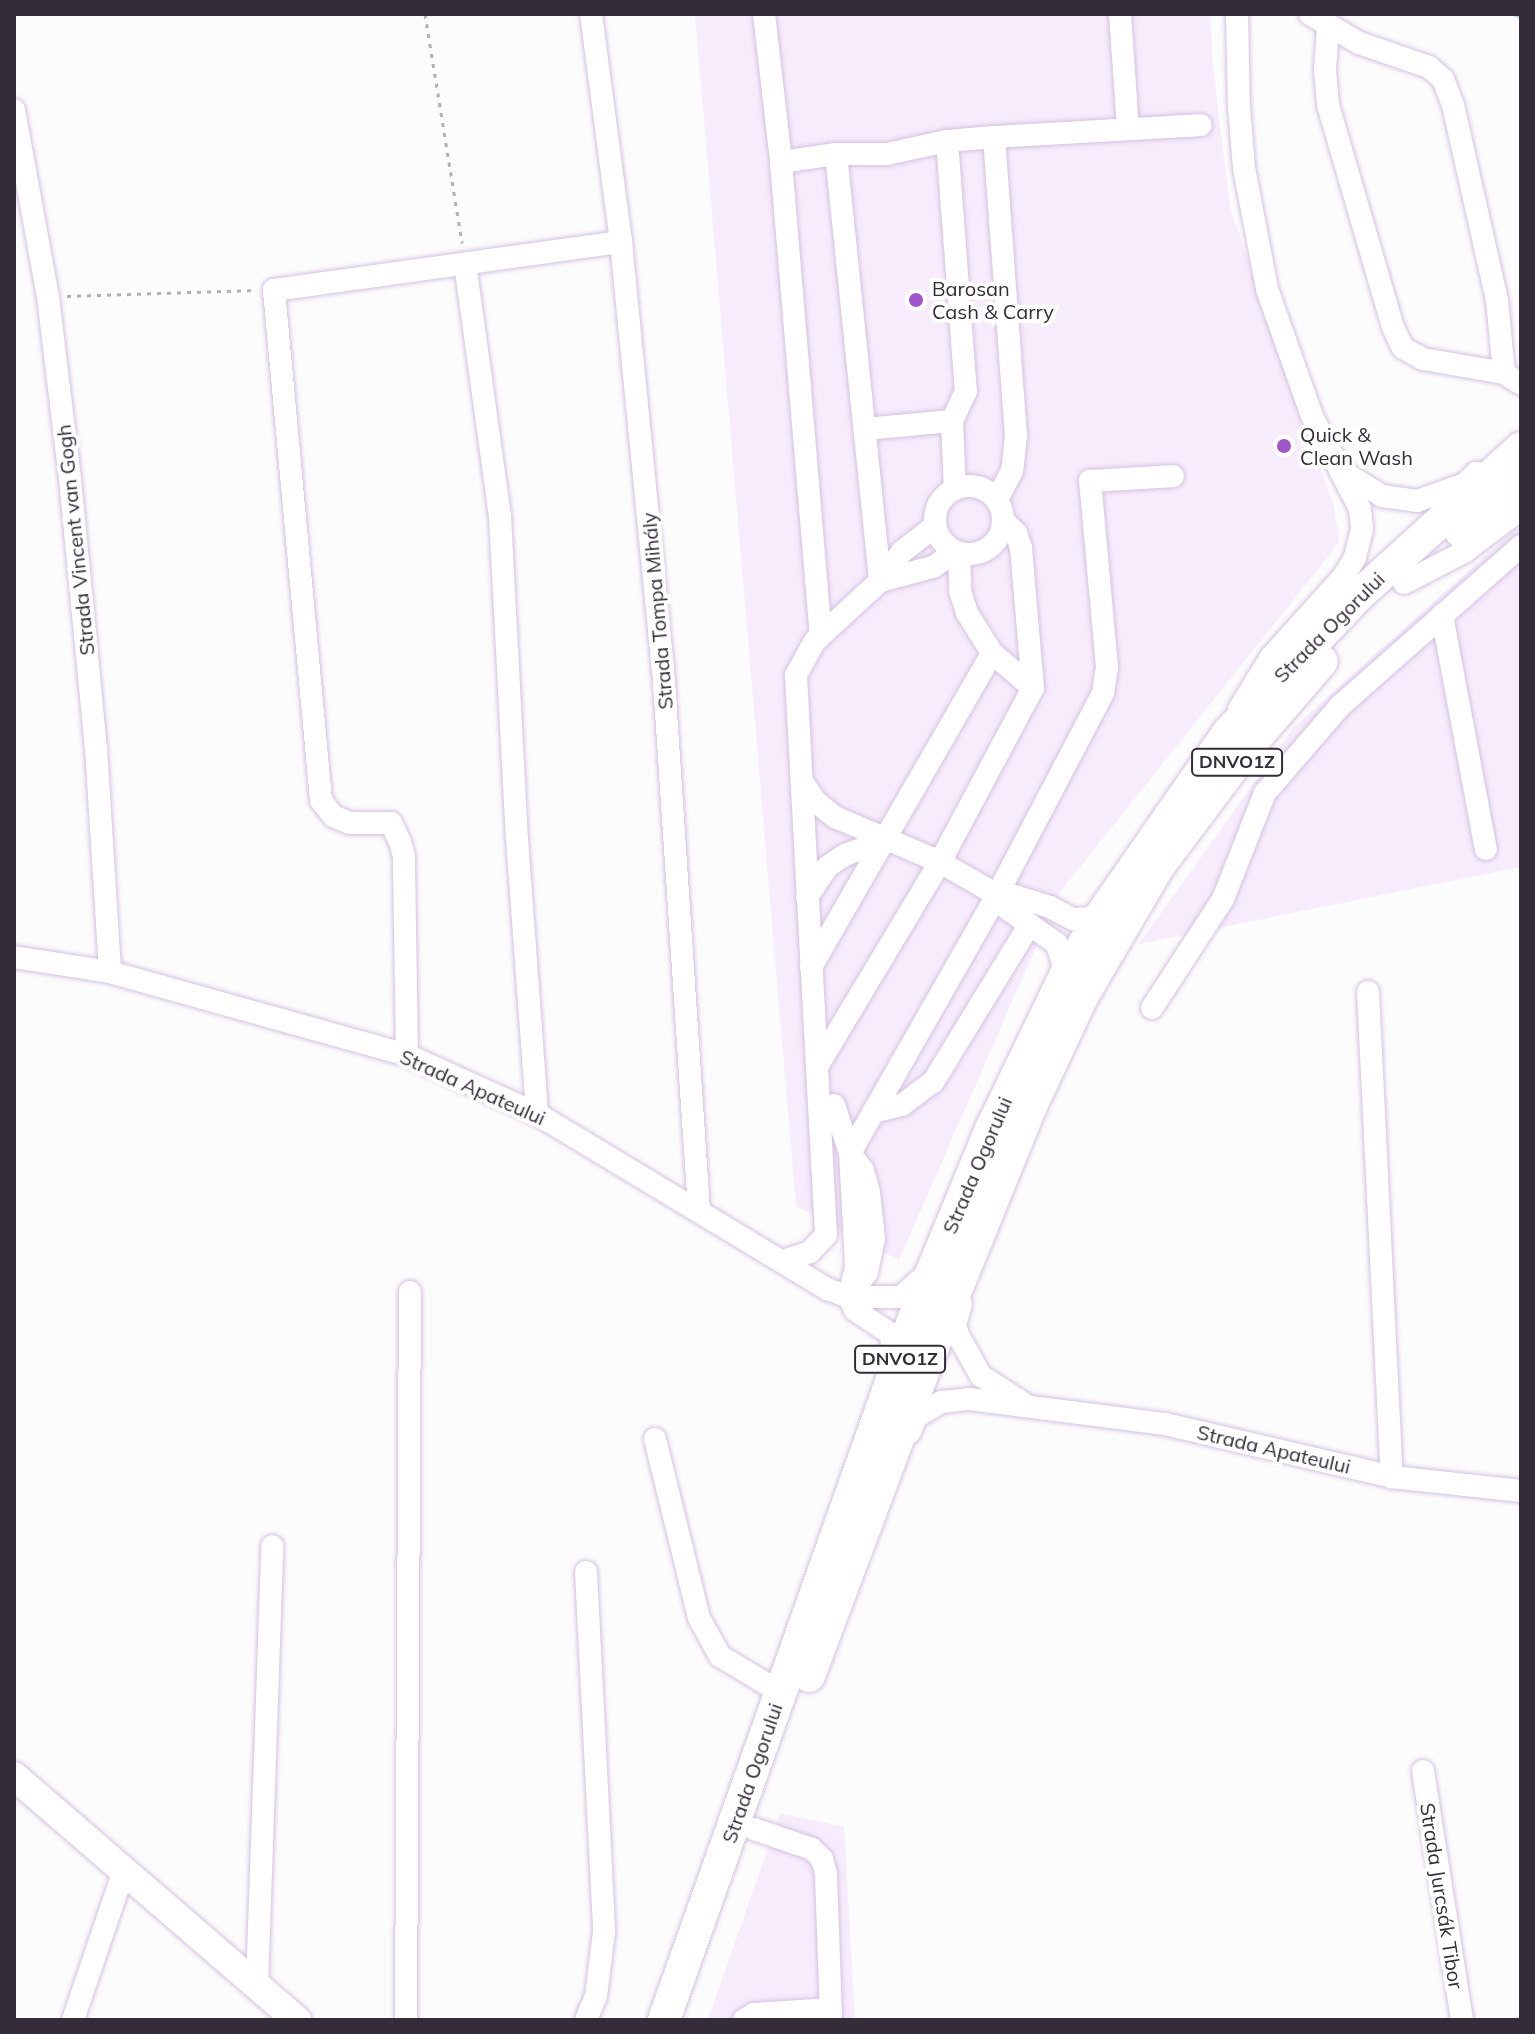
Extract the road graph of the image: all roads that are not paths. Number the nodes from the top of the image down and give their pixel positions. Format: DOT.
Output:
graph roads {
  1 [pos="591,14"];
  2 [pos="764,14"];
  3 [pos="1120,14"];
  4 [pos="1237,14"];
  5 [pos="1319,20"];
  6 [pos="14,110"];
  7 [pos="1201,125"];
  8 [pos="1128,128"];
  9 [pos="994,137"];
  10 [pos="947,141"];
  11 [pos="836,154"];
  12 [pos="781,162"];
  13 [pos="621,242"];
  14 [pos="465,264"];
  15 [pos="1513,379"];
  16 [pos="952,421"];
  17 [pos="865,429"];
  18 [pos="1521,436"];
  19 [pos="1521,448"];
  20 [pos="1341,470"];
  21 [pos="1173,476"];
  22 [pos="1521,479"];
  23 [pos="955,489"];
  24 [pos="997,499"];
  25 [pos="1521,509"];
  26 [pos="1004,521"];
  27 [pos="935,526"];
  28 [pos="1521,546"];
  29 [pos="957,552"];
  30 [pos="880,581"];
  31 [pos="1404,583"];
  32 [pos="1442,615"];
  33 [pos="821,635"];
  34 [pos="992,653"];
  35 [pos="1033,688"];
  36 [pos="1228,733"];
  37 [pos="801,780"];
  38 [pos="887,839"];
  39 [pos="1486,849"];
  40 [pos="940,862"];
  41 [pos="997,895"];
  42 [pos="807,898"];
  43 [pos="1099,918"];
  44 [pos="1030,924"];
  45 [pos="14,957"];
  46 [pos="811,967"];
  47 [pos="110,972"];
  48 [pos="1066,974"];
  49 [pos="1368,992"];
  50 [pos="1152,1008"];
  51 [pos="407,1055"];
  52 [pos="818,1065"];
  53 [pos="873,1112"];
  54 [pos="537,1114"];
  55 [pos="818,1138"];
  56 [pos="845,1158"];
  57 [pos="699,1210"];
  58 [pos="984,1226"];
  59 [pos="783,1261"];
  60 [pos="934,1266"];
  61 [pos="410,1292"];
  62 [pos="843,1294"];
  63 [pos="886,1397"];
  64 [pos="1028,1406"];
  65 [pos="655,1439"];
  66 [pos="1392,1477"];
  67 [pos="1521,1491"];
  68 [pos="272,1546"];
  69 [pos="586,1572"];
  70 [pos="849,1576"];
  71 [pos="780,1692"];
  72 [pos="1423,1771"];
  73 [pos="15,1781"];
  74 [pos="754,1829"];
  75 [pos="123,1873"];
  76 [pos="257,1986"];
  77 [pos="675,2012"];
  78 [pos="831,2015"];
  79 [pos="73,2020"];
  80 [pos="297,2020"];
  81 [pos="406,2020"];
  82 [pos="586,2020"];
  83 [pos="744,2020"];
  84 [pos="1462,2020"];
  1 -- 13 [label="street, Strada Tompa Mihály"];
  2 -- 12 [label="street"];
  3 -- 8 [label="street"];
  4 -- 20 [label="street"];
  5 -- 15 [label="street"];
  5 -- 15 [label="street"];
  6 -- 47 [label="street, Strada Vincent van Gogh"];
  7 -- 8 [label="street"];
  8 -- 9 [label="street"];
  9 -- 10 [label="street"];
  9 -- 24 [label="street"];
  10 -- 11 [label="street"];
  10 -- 16 [label="street"];
  11 -- 12 [label="street"];
  11 -- 17 [label="street"];
  12 -- 33 [label="street"];
  13 -- 14 [label="street"];
  13 -- 57 [label="street, Strada Tompa Mihály"];
  14 -- 51 [label="street"];
  14 -- 54 [label="street"];
  16 -- 17 [label="street"];
  16 -- 23 [label="street"];
  17 -- 30 [label="street"];
  18 -- 20 [label="street"];
  19 -- 36 [label="highway, Strada Ogorului / DNVO1Z"];
  20 -- 36 [label="street"];
  21 -- 41 [label="street"];
  22 -- 31 [label="highway, Strada Ogorului / DNVO1Z"];
  23 -- 24 [label="street"];
  23 -- 27 [label="street"];
  24 -- 26 [label="street"];
  25 -- 31 [label="street"];
  26 -- 29 [label="street"];
  26 -- 35 [label="street"];
  27 -- 29 [label="street"];
  27 -- 30 [label="street"];
  28 -- 32 [label="street"];
  29 -- 30 [label="street"];
  29 -- 34 [label="street"];
  30 -- 33 [label="street"];
  31 -- 58 [label="highway, Strada Ogorului / DNVO1Z"];
  32 -- 39 [label="street"];
  32 -- 50 [label="street"];
  33 -- 37 [label="street"];
  34 -- 35 [label="street"];
  34 -- 38 [label="street"];
  35 -- 40 [label="street"];
  36 -- 43 [label="highway, Strada Ogorului / DNVO1Z"];
  37 -- 38 [label="street"];
  37 -- 42 [label="street"];
  38 -- 40 [label="street"];
  38 -- 42 [label="street"];
  38 -- 46 [label="street"];
  40 -- 41 [label="street"];
  40 -- 52 [label="street"];
  41 -- 43 [label="street"];
  41 -- 44 [label="street"];
  41 -- 53 [label="street"];
  42 -- 46 [label="street"];
  43 -- 48 [label="highway, Strada Ogorului / DNVO1Z"];
  44 -- 48 [label="street"];
  44 -- 53 [label="street"];
  45 -- 47 [label="street, Strada Apateului"];
  46 -- 52 [label="street"];
  47 -- 51 [label="street, Strada Apateului"];
  48 -- 60 [label="highway, Strada Ogorului / DNVO1Z"];
  49 -- 66 [label="street"];
  51 -- 54 [label="street, Strada Apateului"];
  52 -- 55 [label="street"];
  52 -- 56 [label="street"];
  53 -- 56 [label="street"];
  54 -- 57 [label="street, Strada Apateului"];
  55 -- 56 [label="street"];
  55 -- 59 [label="street"];
  56 -- 62 [label="street"];
  56 -- 62 [label="street"];
  57 -- 59 [label="street, Strada Apateului"];
  58 -- 64 [label="street, Strada Apateului"];
  58 -- 70 [label="highway, Strada Ogorului / DNVO1Z"];
  59 -- 62 [label="street, Strada Apateului"];
  60 -- 62 [label="street, Strada Apateului"];
  60 -- 63 [label="highway, Strada Ogorului / DNVO1Z"];
  61 -- 81 [label="street"];
  62 -- 63 [label="street, Strada Apateului"];
  63 -- 71 [label="highway, Strada Ogorului / DNVO1Z"];
  64 -- 66 [label="street, Strada Apateului"];
  64 -- 70 [label="street, Strada Apateului"];
  65 -- 71 [label="street"];
  66 -- 67 [label="street, Strada Apateului"];
  68 -- 76 [label="street"];
  69 -- 82 [label="street"];
  70 -- 74 [label="highway, Strada Ogorului / DNVO1Z"];
  71 -- 77 [label="highway, Strada Ogorului / DNVO1Z"];
  72 -- 84 [label="street, Strada Jurcsák Tibor"];
  73 -- 75 [label="main road"];
  74 -- 77 [label="highway, Strada Ogorului / DNVO1Z"];
  74 -- 78 [label="street"];
  75 -- 76 [label="main road"];
  75 -- 79 [label="street"];
  76 -- 80 [label="main road"];
  78 -- 83 [label="street"];
}
